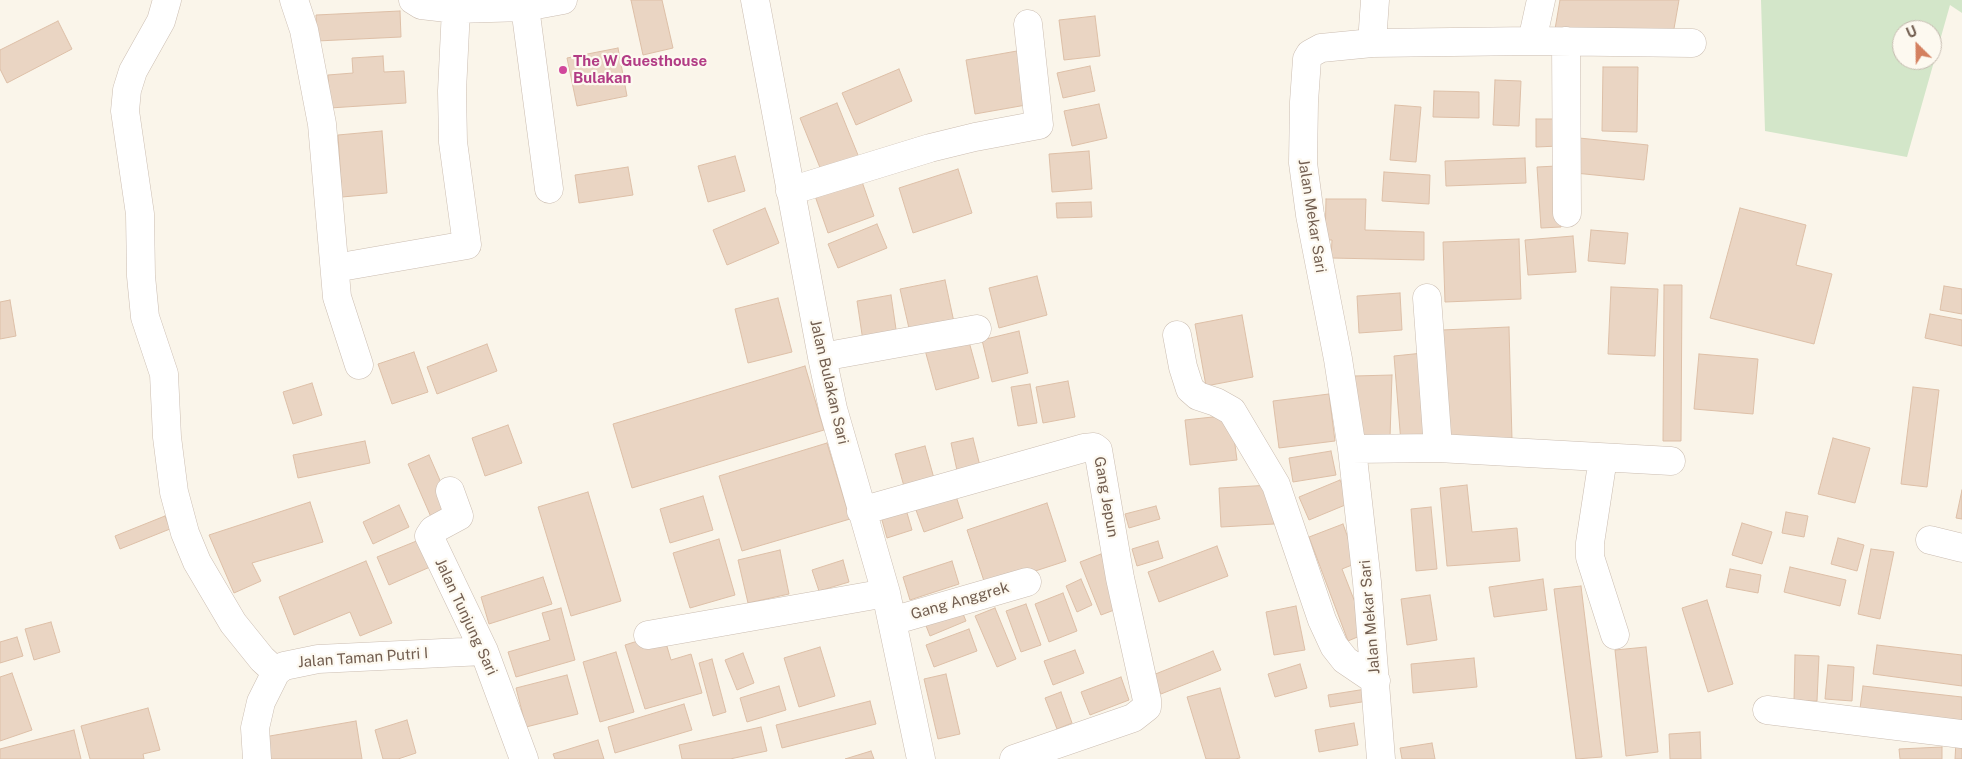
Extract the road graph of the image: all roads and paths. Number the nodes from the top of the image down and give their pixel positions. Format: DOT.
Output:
graph roads {
  1 [pos="167,0"];
  2 [pos="294,0"];
  3 [pos="412,0"];
  4 [pos="563,0"];
  5 [pos="755,0"];
  6 [pos="1375,0"];
  7 [pos="1541,0"];
  8 [pos="525,7"];
  9 [pos="456,9"];
  10 [pos="1028,24"];
  11 [pos="1532,41"];
  12 [pos="1566,41"];
  13 [pos="1372,43"];
  14 [pos="1692,43"];
  15 [pos="549,189"];
  16 [pos="790,191"];
  17 [pos="1567,213"];
  18 [pos="335,268"];
  19 [pos="1427,298"];
  20 [pos="977,328"];
  21 [pos="1178,335"];
  22 [pos="822,357"];
  23 [pos="359,365"];
  24 [pos="1438,448"];
  25 [pos="1352,449"];
  26 [pos="1603,458"];
  27 [pos="1671,461"];
  28 [pos="450,491"];
  29 [pos="861,511"];
  30 [pos="1930,540"];
  31 [pos="1962,548"];
  32 [pos="1027,582"];
  33 [pos="886,593"];
  34 [pos="892,621"];
  35 [pos="648,635"];
  36 [pos="1615,635"];
  37 [pos="484,651"];
  38 [pos="276,672"];
  39 [pos="1376,681"];
  40 [pos="1767,710"];
  41 [pos="1962,734"];
  42 [pos="257,759"];
  43 [pos="524,759"];
  44 [pos="921,759"];
  45 [pos="1014,759"];
  46 [pos="1381,759"];
  1 -- 38 [label="street"];
  2 -- 18 [label="street"];
  3 -- 9 [label="street"];
  4 -- 8 [label="street"];
  5 -- 16 [label="street, Jalan Bulakan Sari"];
  6 -- 13 [label="street"];
  7 -- 11 [label="street"];
  8 -- 9 [label="street"];
  8 -- 15 [label="street"];
  9 -- 18 [label="street"];
  10 -- 16 [label="street"];
  11 -- 12 [label="street, Jalan Mekar Sari"];
  11 -- 13 [label="street, Jalan Mekar Sari"];
  12 -- 14 [label="street, Jalan Mekar Sari"];
  12 -- 17 [label="street"];
  13 -- 25 [label="street, Jalan Mekar Sari"];
  16 -- 22 [label="street, Jalan Bulakan Sari"];
  18 -- 23 [label="street"];
  19 -- 24 [label="street"];
  20 -- 22 [label="street"];
  21 -- 39 [label="street"];
  22 -- 29 [label="street, Jalan Bulakan Sari"];
  24 -- 25 [label="street"];
  24 -- 26 [label="street"];
  25 -- 39 [label="street, Jalan Mekar Sari"];
  26 -- 27 [label="street"];
  26 -- 36 [label="street"];
  28 -- 37 [label="street, Jalan Tunjung Sari"];
  29 -- 33 [label="street, Jalan Bulakan Sari"];
  29 -- 45 [label="street, Gang Jepun"];
  30 -- 31 [label="street"];
  32 -- 34 [label="street, Gang Anggrek"];
  33 -- 34 [label="street, Jalan Bulakan Sari"];
  33 -- 35 [label="street"];
  34 -- 44 [label="street, Jalan Bulakan Sari"];
  37 -- 38 [label="street, Jalan Taman Putri I"];
  37 -- 43 [label="street, Jalan Tunjung Sari"];
  38 -- 42 [label="street, Jalan Taman Putri I"];
  39 -- 46 [label="street, Jalan Mekar Sari"];
  40 -- 41 [label="street"];
}
